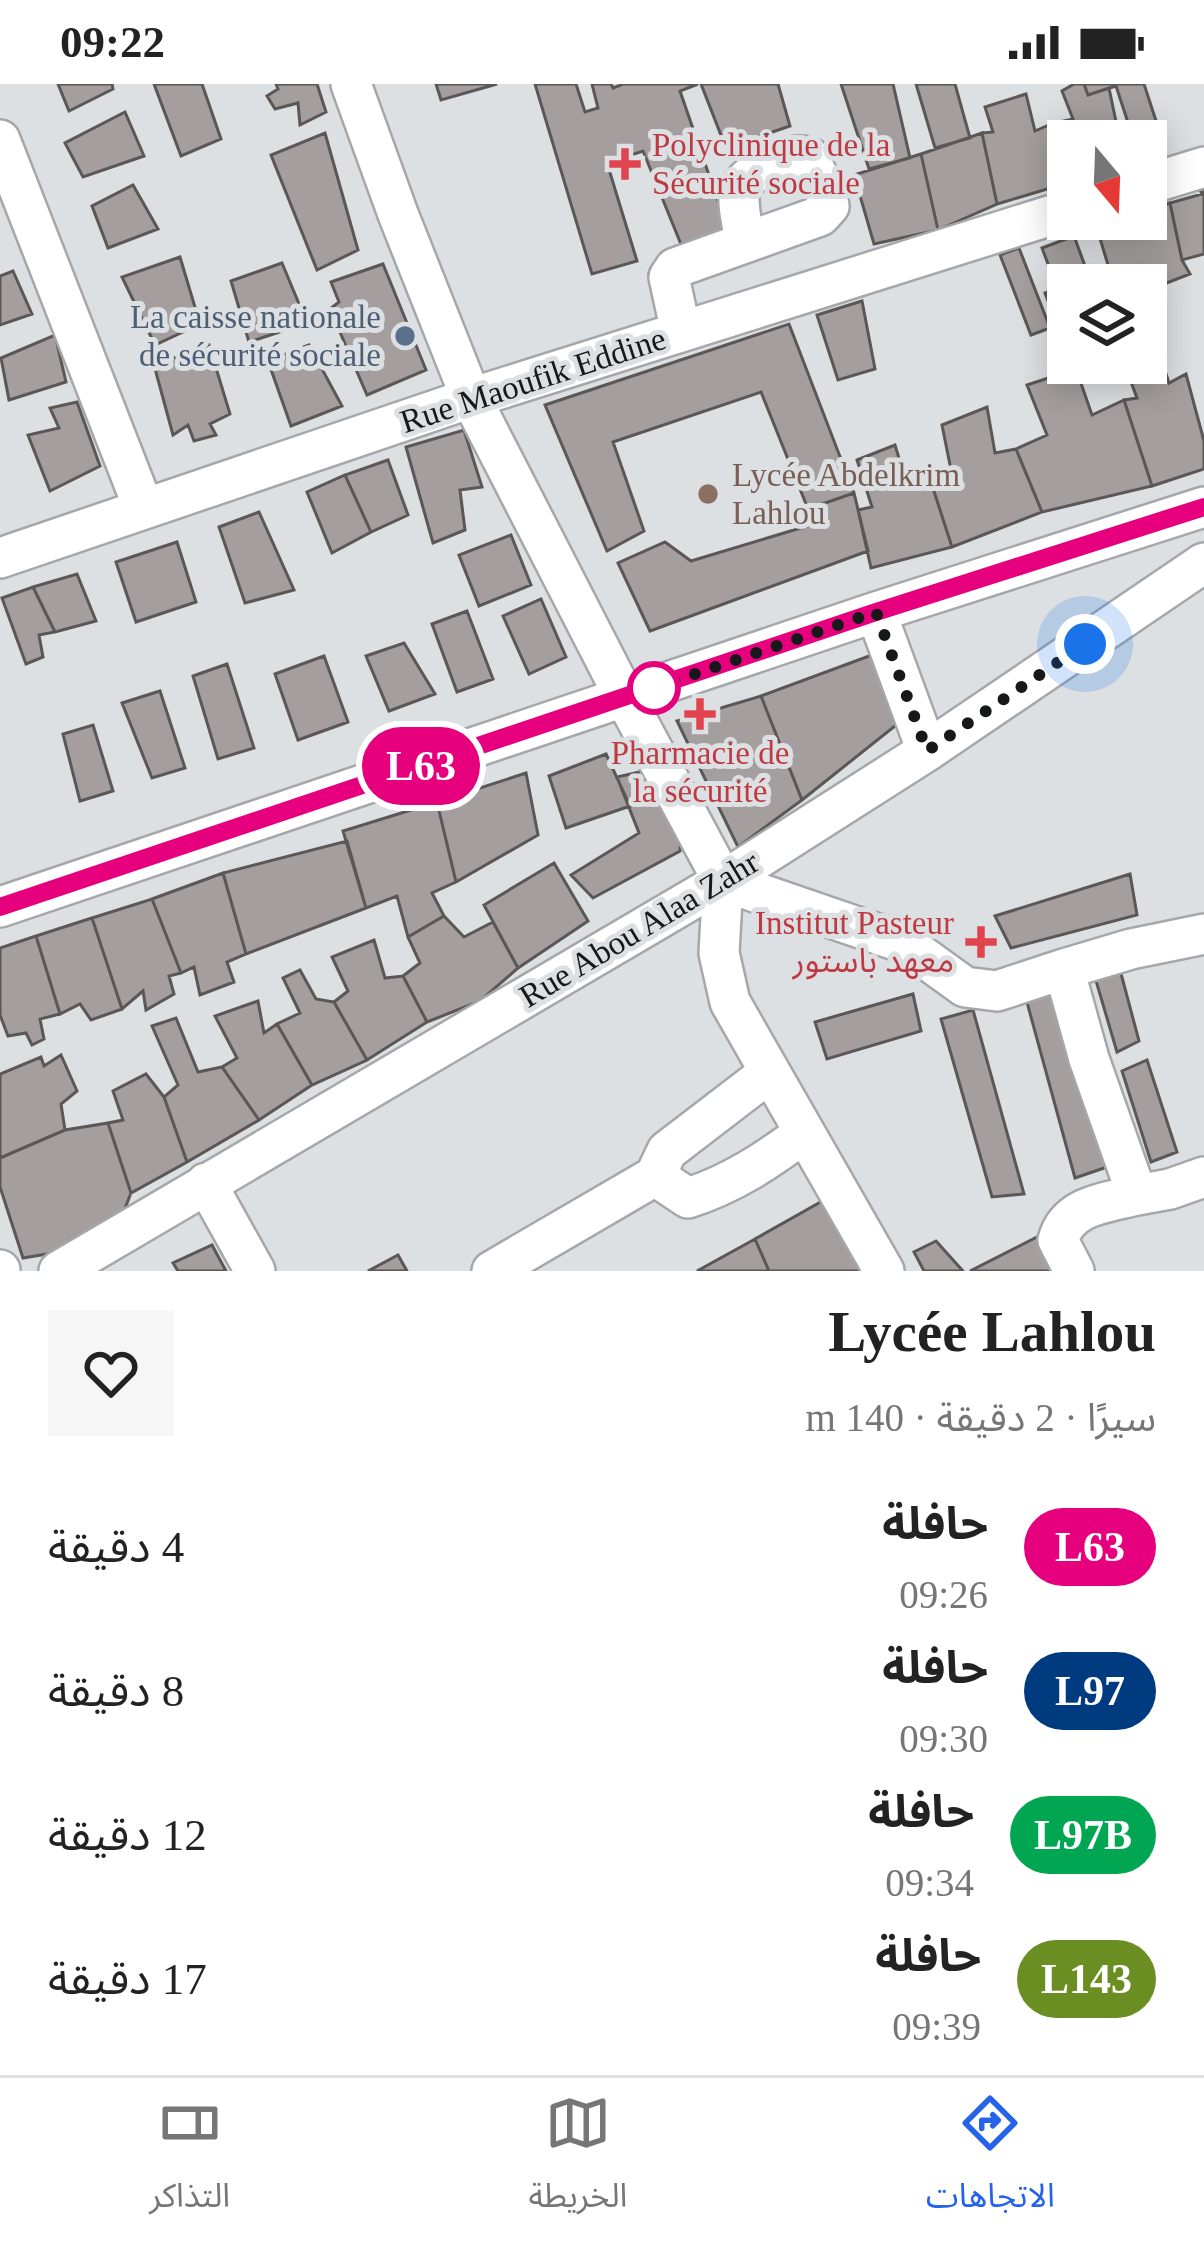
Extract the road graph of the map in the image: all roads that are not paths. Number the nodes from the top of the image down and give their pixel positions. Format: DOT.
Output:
graph roads {
  1 [pos="351,84"];
  2 [pos="0,140"];
  3 [pos="1204,167"];
  4 [pos="1167,178"];
  5 [pos="1047,217"];
  6 [pos="746,242"];
  7 [pos="681,332"];
  8 [pos="471,398"];
  9 [pos="1204,507"];
  10 [pos="144,509"];
  11 [pos="0,558"];
  12 [pos="1204,563"];
  13 [pos="876,612"];
  14 [pos="625,698"];
  15 [pos="927,751"];
  16 [pos="723,881"];
  17 [pos="0,907"];
  18 [pos="1204,934"];
  19 [pos="1064,970"];
  20 [pos="770,1072"];
  21 [pos="804,1133"];
  22 [pos="656,1176"];
  23 [pos="1204,1177"];
  24 [pos="206,1183"];
  25 [pos="1137,1195"];
  26 [pos="59,1271"];
  27 [pos="255,1271"];
  28 [pos="491,1271"];
  29 [pos="884,1271"];
  30 [pos="1073,1271"];
  1 -- 8 [label="street"];
  2 -- 10 [label="street"];
  3 -- 4 [label="street"];
  5 -- 7 [label="street, Rue Maoufik Eddine"];
  6 -- 7 [label="street"];
  7 -- 8 [label="street, Rue Maoufik Eddine"];
  8 -- 10 [label="street, Rue Maoufik Eddine"];
  8 -- 14 [label="street"];
  9 -- 13 [label="street"];
  10 -- 11 [label="street, Rue Maoufik Eddine"];
  12 -- 15 [label="street, Rue Abou Alaa Zahr"];
  13 -- 14 [label="street"];
  13 -- 15 [label="street"];
  14 -- 16 [label="street"];
  14 -- 17 [label="street"];
  15 -- 16 [label="street, Rue Abou Alaa Zahr"];
  16 -- 19 [label="street"];
  16 -- 20 [label="street"];
  16 -- 24 [label="street, Rue Abou Alaa Zahr"];
  18 -- 19 [label="street"];
  19 -- 25 [label="street"];
  20 -- 21 [label="street"];
  20 -- 22 [label="street"];
  21 -- 22 [label="street"];
  21 -- 29 [label="street"];
  22 -- 28 [label="street"];
  23 -- 25 [label="street"];
  24 -- 26 [label="street, Rue Abou Alaa Zahr"];
  24 -- 27 [label="street"];
  25 -- 30 [label="street"];
}
